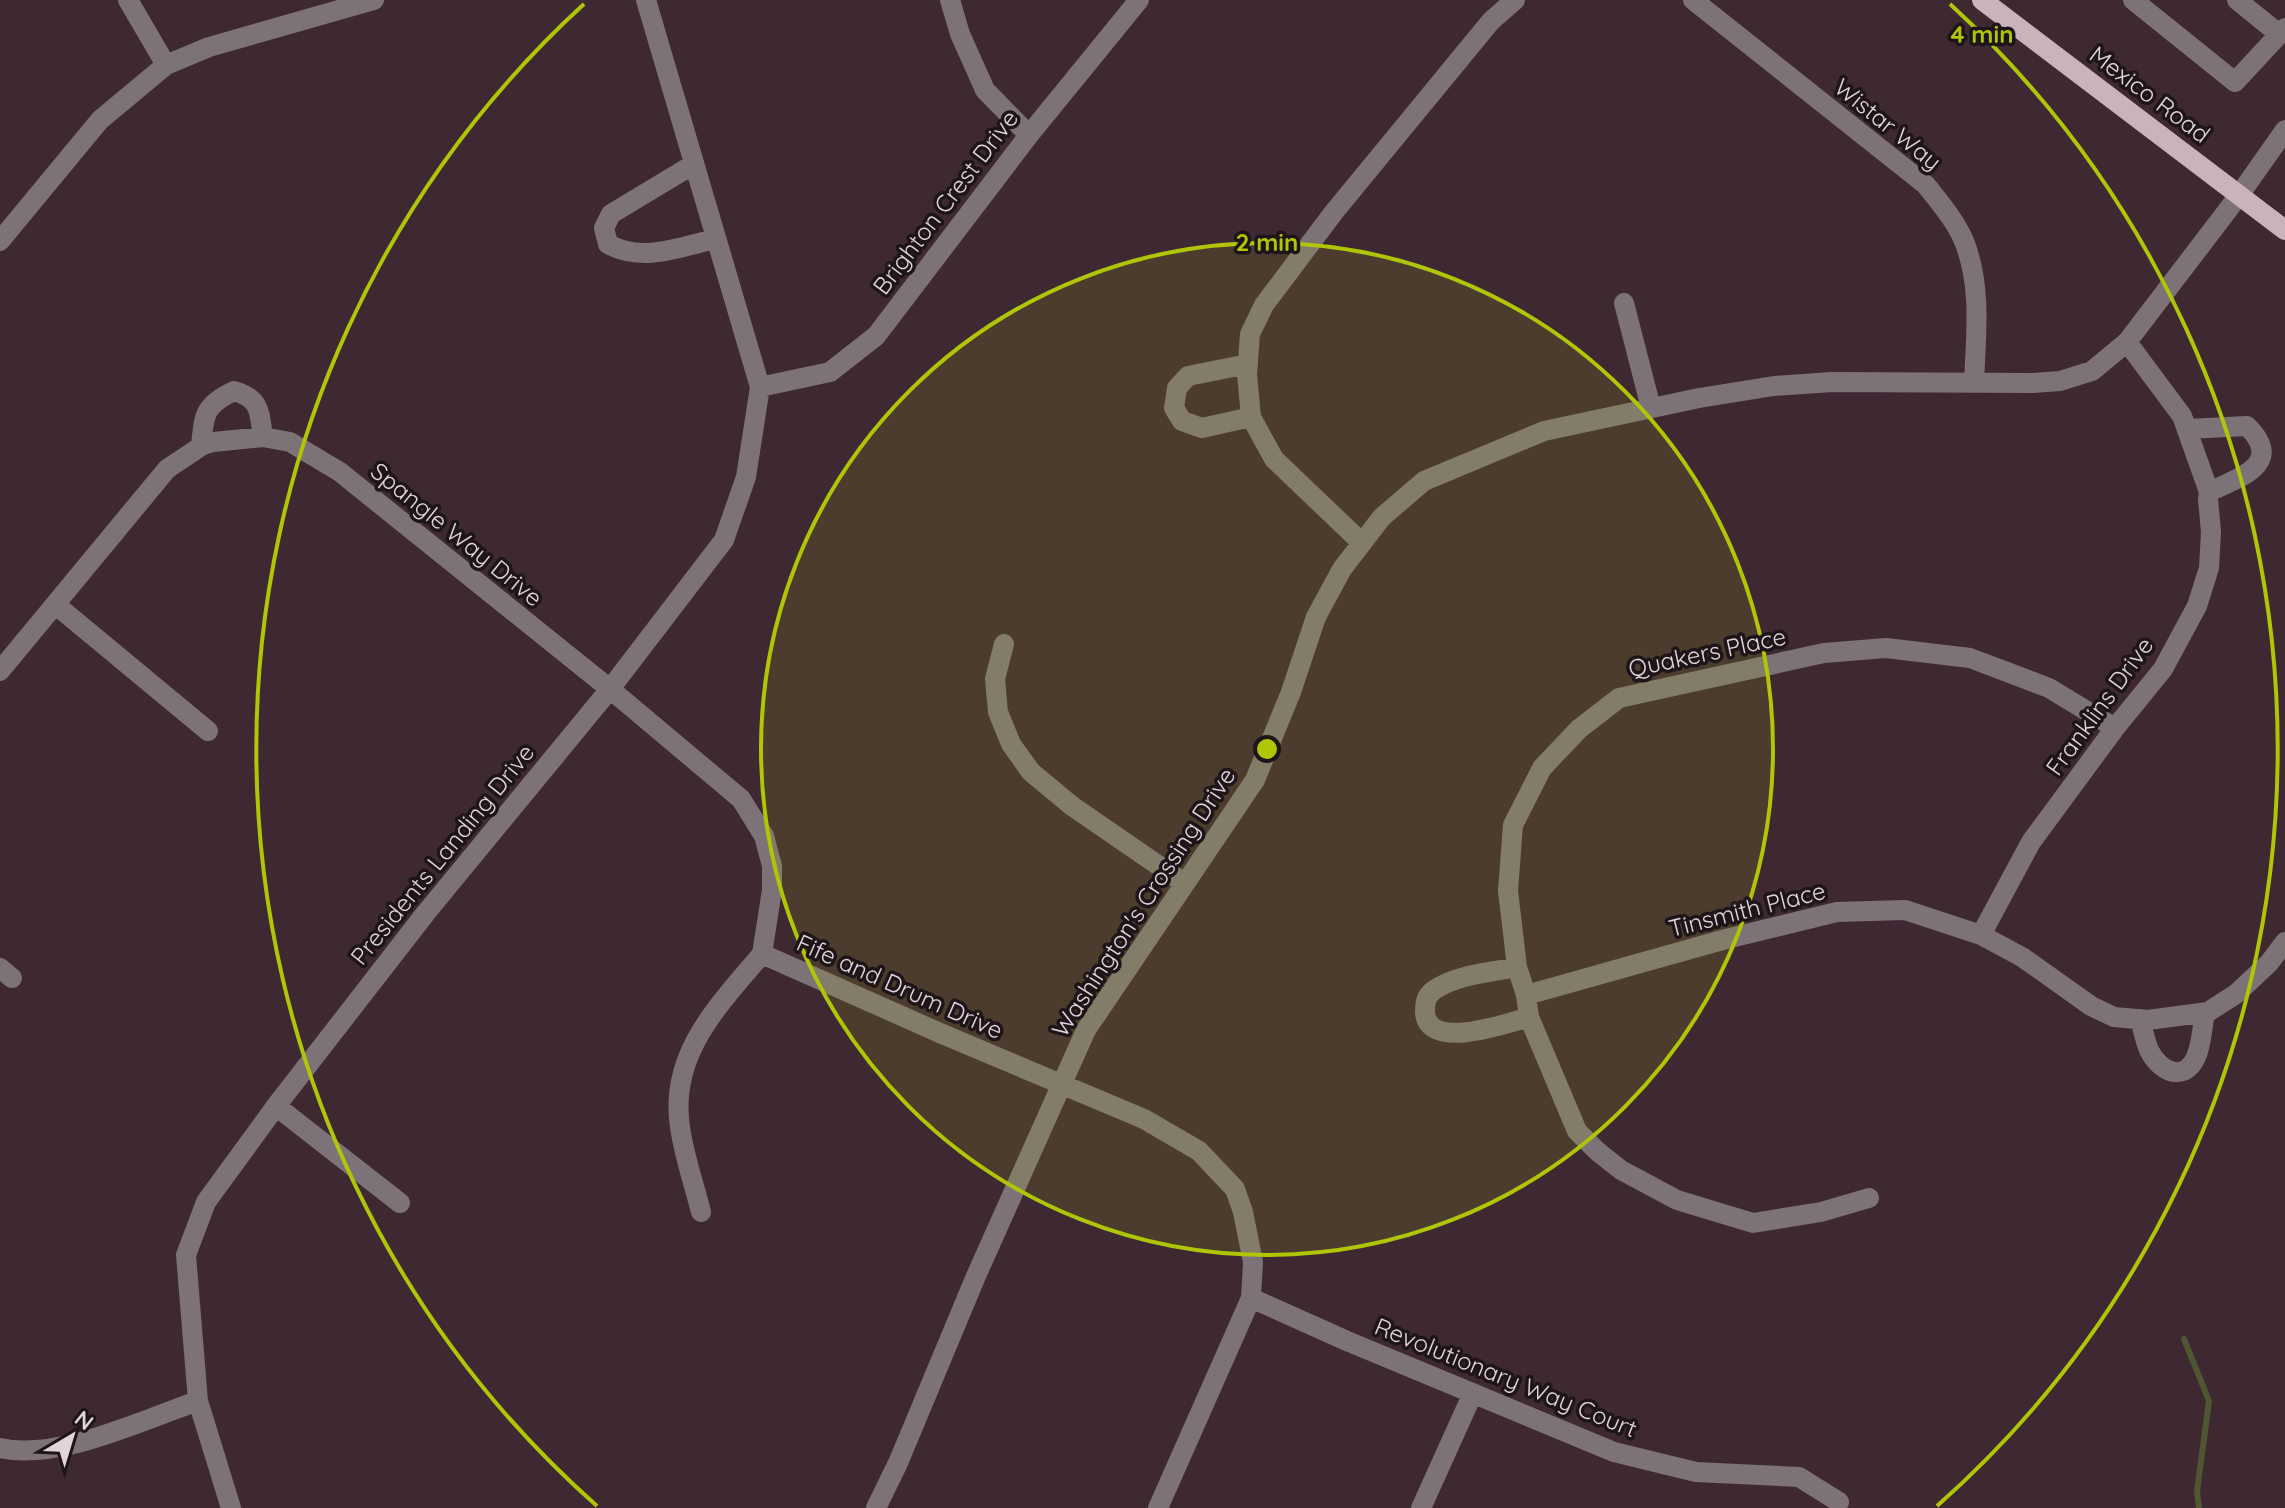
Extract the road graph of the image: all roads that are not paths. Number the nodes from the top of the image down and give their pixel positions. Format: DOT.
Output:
graph roads {
  1 [pos="128,0"];
  2 [pos="374,0"];
  3 [pos="646,0"];
  4 [pos="950,0"];
  5 [pos="1139,0"];
  6 [pos="1515,0"];
  7 [pos="1693,0"];
  8 [pos="1982,0"];
  9 [pos="2133,0"];
  10 [pos="2237,0"];
  11 [pos="2282,31"];
  12 [pos="166,65"];
  13 [pos="2285,130"];
  14 [pos="1029,135"];
  15 [pos="694,164"];
  16 [pos="2240,194"];
  17 [pos="2285,230"];
  18 [pos="715,239"];
  19 [pos="0,241"];
  20 [pos="1624,303"];
  21 [pos="2127,342"];
  22 [pos="1248,364"];
  23 [pos="1974,382"];
  24 [pos="760,387"];
  25 [pos="1651,408"];
  26 [pos="1251,417"];
  27 [pos="2187,429"];
  28 [pos="263,437"];
  29 [pos="201,446"];
  30 [pos="2209,492"];
  31 [pos="1362,543"];
  32 [pos="56,605"];
  33 [pos="1004,644"];
  34 [pos="0,671"];
  35 [pos="610,689"];
  36 [pos="2115,728"];
  37 [pos="208,731"];
  38 [pos="1184,883"];
  39 [pos="1981,935"];
  40 [pos="2285,942"];
  41 [pos="762,954"];
  42 [pos="1517,967"];
  43 [pos="1526,995"];
  44 [pos="2205,1013"];
  45 [pos="1529,1017"];
  46 [pos="2140,1019"];
  47 [pos="1060,1085"];
  48 [pos="276,1106"];
  49 [pos="1869,1198"];
  50 [pos="400,1203"];
  51 [pos="701,1212"];
  52 [pos="1251,1298"];
  53 [pos="1473,1393"];
  54 [pos="198,1401"];
  55 [pos="0,1448"];
  56 [pos="1839,1502"];
  57 [pos="231,1508"];
  58 [pos="876,1508"];
  59 [pos="1158,1508"];
  60 [pos="1421,1508"];
  1 -- 12 [label="street"];
  2 -- 12 [label="street"];
  3 -- 15 [label="street, Presidents Landing Drive"];
  4 -- 14 [label="street"];
  5 -- 14 [label="street, Brighton Crest Drive"];
  6 -- 22 [label="street"];
  7 -- 23 [label="street, Wistar Way"];
  8 -- 16 [label="main road, Mexico Road"];
  9 -- 11 [label="street"];
  10 -- 11 [label="street"];
  12 -- 19 [label="street"];
  13 -- 16 [label="street, Washington's Crossing Drive"];
  14 -- 24 [label="street, Brighton Crest Drive"];
  15 -- 18 [label="street, Presidents Landing Drive"];
  15 -- 18 [label="street"];
  16 -- 17 [label="main road, Mexico Road"];
  16 -- 21 [label="street, Washington's Crossing Drive"];
  18 -- 24 [label="street, Presidents Landing Drive"];
  20 -- 25 [label="street"];
  21 -- 23 [label="street, Washington's Crossing Drive"];
  21 -- 27 [label="street, Franklins Drive"];
  22 -- 26 [label="street"];
  22 -- 26 [label="street"];
  23 -- 25 [label="street, Washington's Crossing Drive"];
  24 -- 35 [label="street, Presidents Landing Drive"];
  25 -- 31 [label="street, Washington's Crossing Drive"];
  26 -- 31 [label="street"];
  27 -- 30 [label="street, Franklins Drive"];
  27 -- 30 [label="street"];
  28 -- 29 [label="street, Spangle Way Drive"];
  28 -- 29 [label="street"];
  28 -- 35 [label="street, Spangle Way Drive"];
  29 -- 32 [label="street, Spangle Way Drive"];
  30 -- 36 [label="street, Franklins Drive"];
  31 -- 38 [label="street, Washington's Crossing Drive"];
  32 -- 34 [label="street, Spangle Way Drive"];
  32 -- 37 [label="street"];
  33 -- 38 [label="street"];
  35 -- 41 [label="street, Fife and Drum Drive"];
  35 -- 48 [label="street, Presidents Landing Drive"];
  36 -- 39 [label="street, Franklins Drive"];
  36 -- 42 [label="street, Quakers Place"];
  38 -- 47 [label="street, Washington's Crossing Drive"];
  39 -- 43 [label="street, Tinsmith Place"];
  39 -- 46 [label="street, Tinsmith Place"];
  40 -- 44 [label="street"];
  41 -- 47 [label="street, Fife and Drum Drive"];
  41 -- 51 [label="street"];
  42 -- 43 [label="street, Quakers Place"];
  42 -- 45 [label="street"];
  43 -- 45 [label="street, Quakers Place"];
  44 -- 46 [label="street, Tinsmith Place"];
  44 -- 46 [label="street"];
  45 -- 49 [label="street, Quakers Place"];
  47 -- 52 [label="street, Fife and Drum Drive"];
  47 -- 58 [label="street, Washington's Crossing Drive"];
  48 -- 50 [label="street"];
  48 -- 54 [label="street, Presidents Landing Drive"];
  52 -- 53 [label="street, Revolutionary Way Court"];
  52 -- 59 [label="street"];
  53 -- 56 [label="street, Revolutionary Way Court"];
  53 -- 60 [label="street"];
  54 -- 55 [label="street"];
  54 -- 57 [label="street, Presidents Landing Drive"];
}
